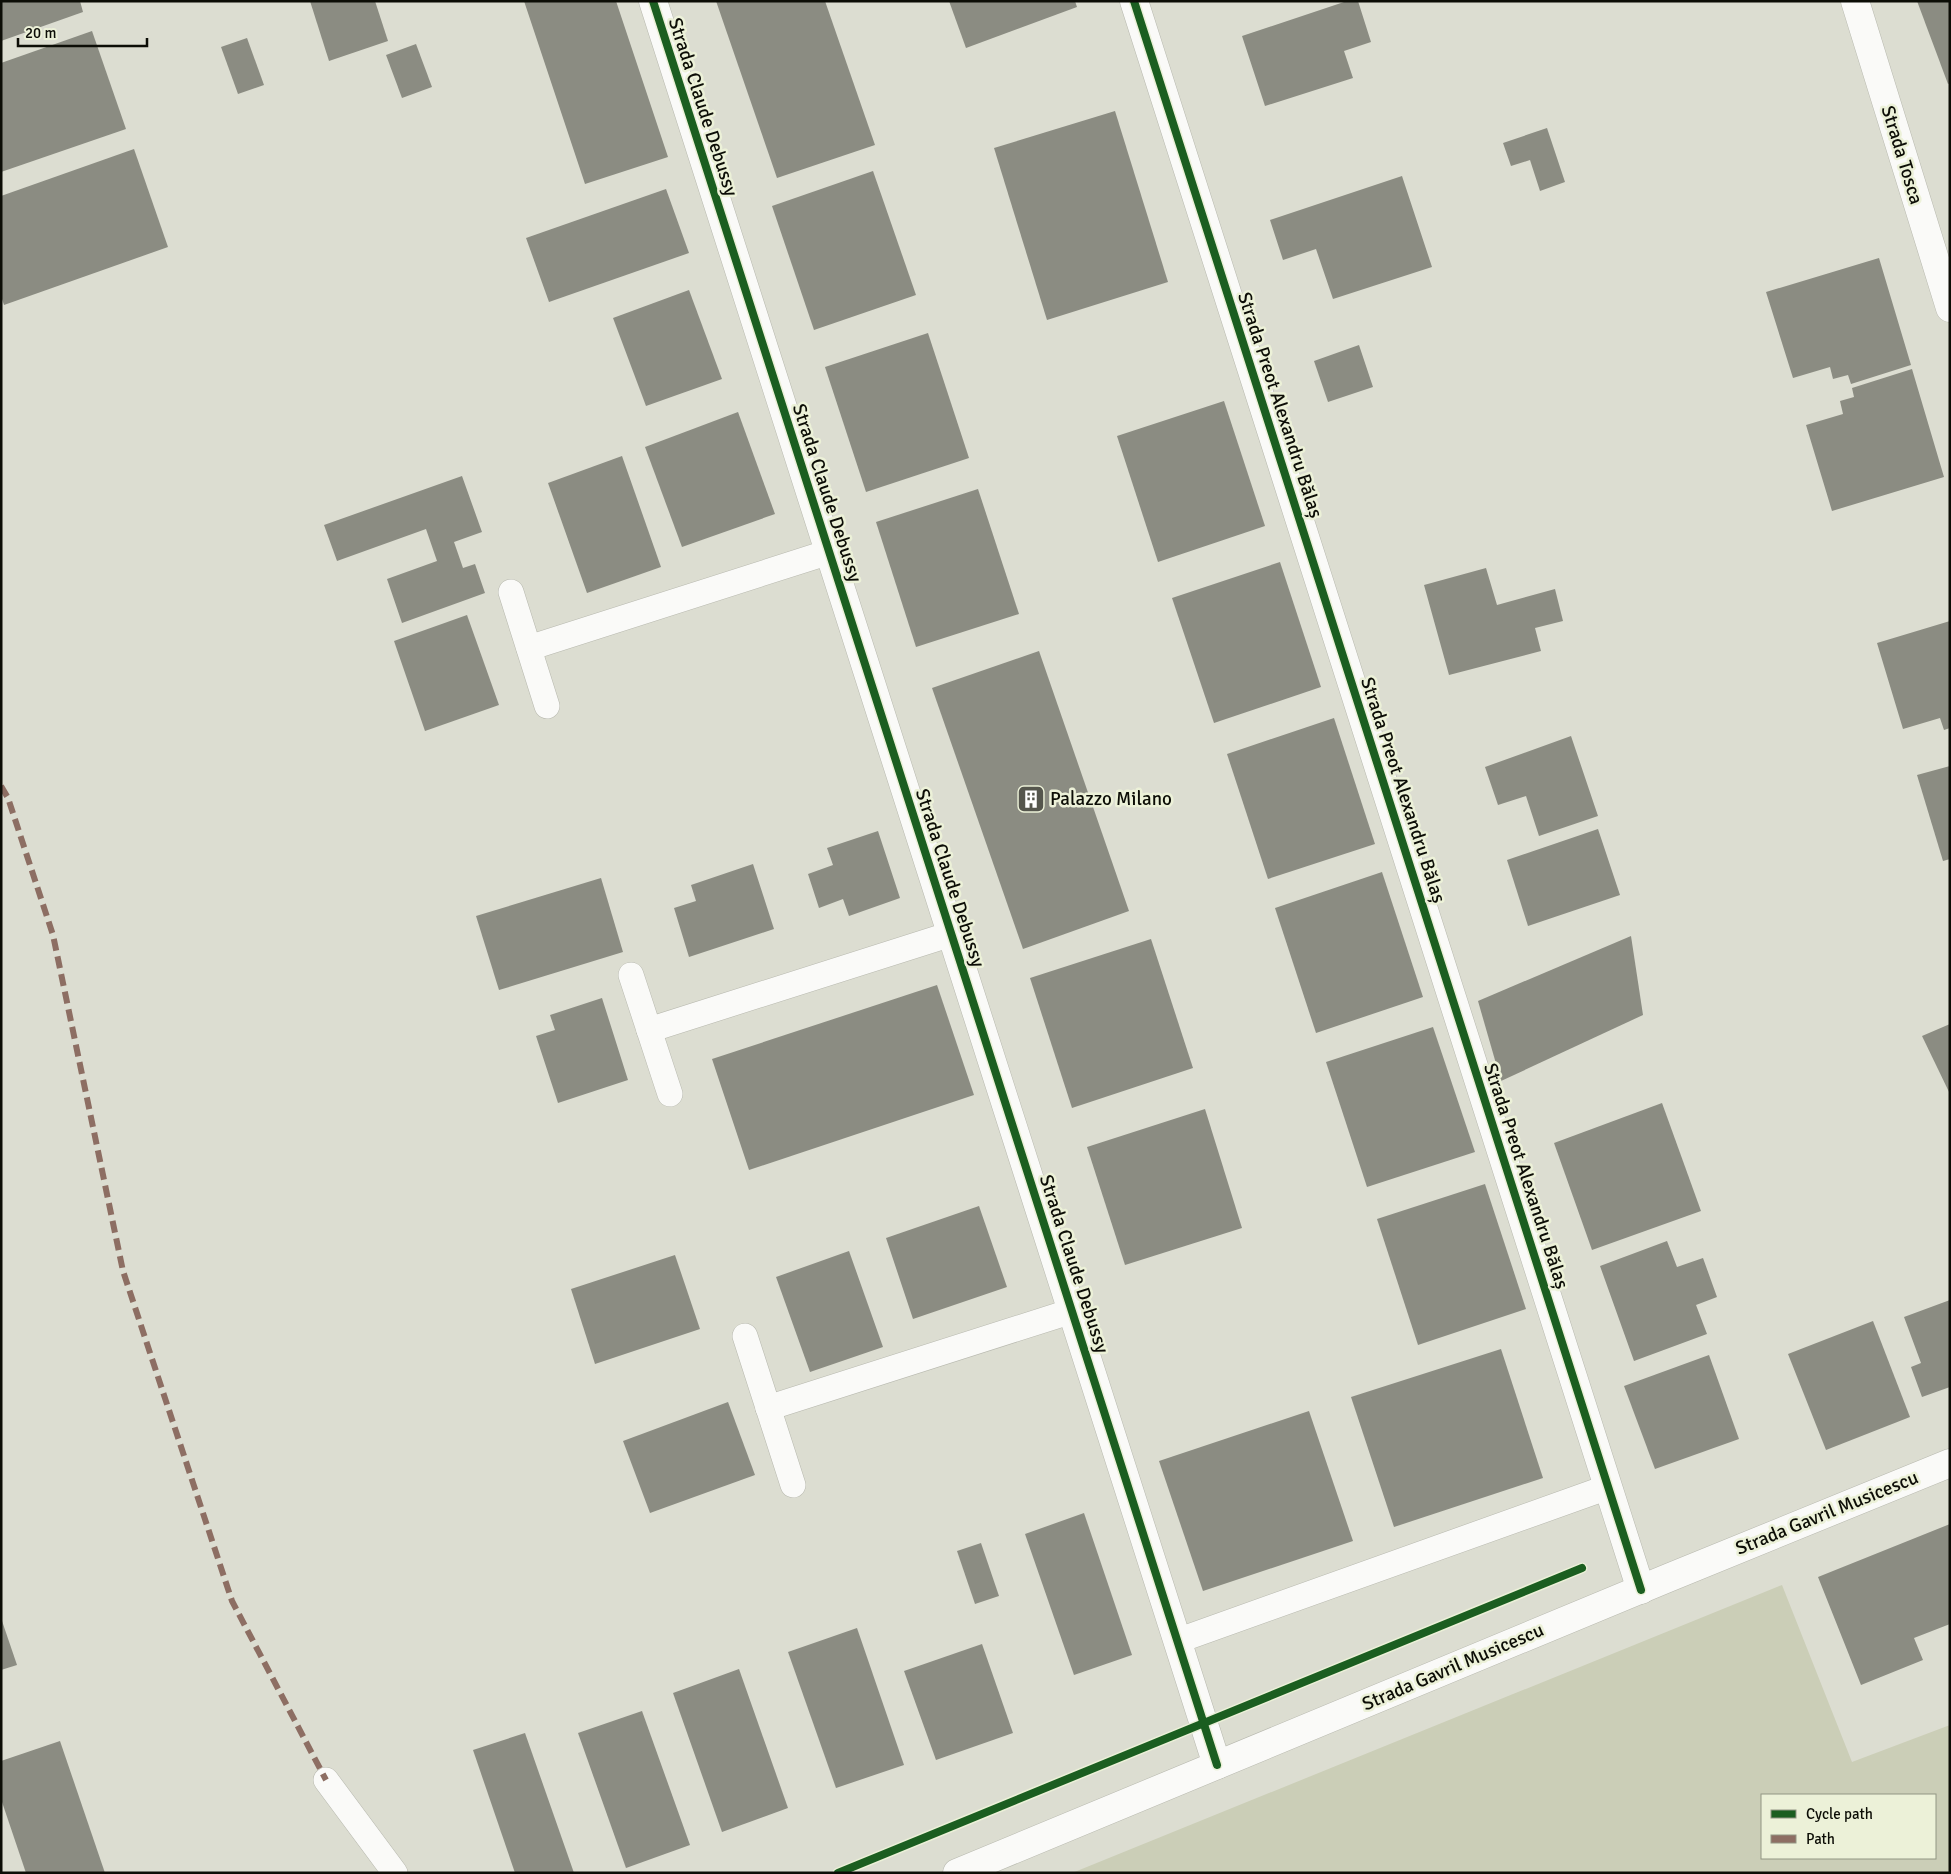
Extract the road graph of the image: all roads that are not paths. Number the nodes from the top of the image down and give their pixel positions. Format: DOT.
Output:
graph roads {
  1 [pos="653,1"];
  2 [pos="1134,1"];
  3 [pos="1855,1"];
  4 [pos="1950,308"];
  5 [pos="829,552"];
  6 [pos="511,592"];
  7 [pos="529,648"];
  8 [pos="548,706"];
  9 [pos="951,934"];
  10 [pos="631,975"];
  11 [pos="649,1030"];
  12 [pos="670,1094"];
  13 [pos="1072,1311"];
  14 [pos="745,1336"];
  15 [pos="768,1408"];
  16 [pos="1950,1463"];
  17 [pos="793,1485"];
  18 [pos="1608,1487"];
  19 [pos="1641,1590"];
  20 [pos="1178,1641"];
  21 [pos="1217,1765"];
  22 [pos="326,1780"];
  23 [pos="395,1873"];
  24 [pos="957,1873"];
  1 -- 5 [label="street, Strada Claude Debussy"];
  2 -- 18 [label="street, Strada Preot Alexandru Bălaș"];
  3 -- 4 [label="street, Strada Tosca"];
  5 -- 7 [label="lane"];
  5 -- 9 [label="street, Strada Claude Debussy"];
  6 -- 7 [label="lane"];
  7 -- 8 [label="lane"];
  9 -- 11 [label="lane"];
  9 -- 13 [label="street, Strada Claude Debussy"];
  10 -- 11 [label="lane"];
  11 -- 12 [label="lane"];
  13 -- 15 [label="lane"];
  13 -- 20 [label="street, Strada Claude Debussy"];
  14 -- 15 [label="lane"];
  15 -- 17 [label="lane"];
  16 -- 19 [label="street, Strada Gavril Musicescu"];
  18 -- 19 [label="street, Strada Preot Alexandru Bălaș"];
  18 -- 20 [label="lane"];
  19 -- 21 [label="street, Strada Gavril Musicescu"];
  20 -- 21 [label="street, Strada Claude Debussy"];
  21 -- 24 [label="street, Strada Gavril Musicescu"];
  22 -- 23 [label="lane"];
}
